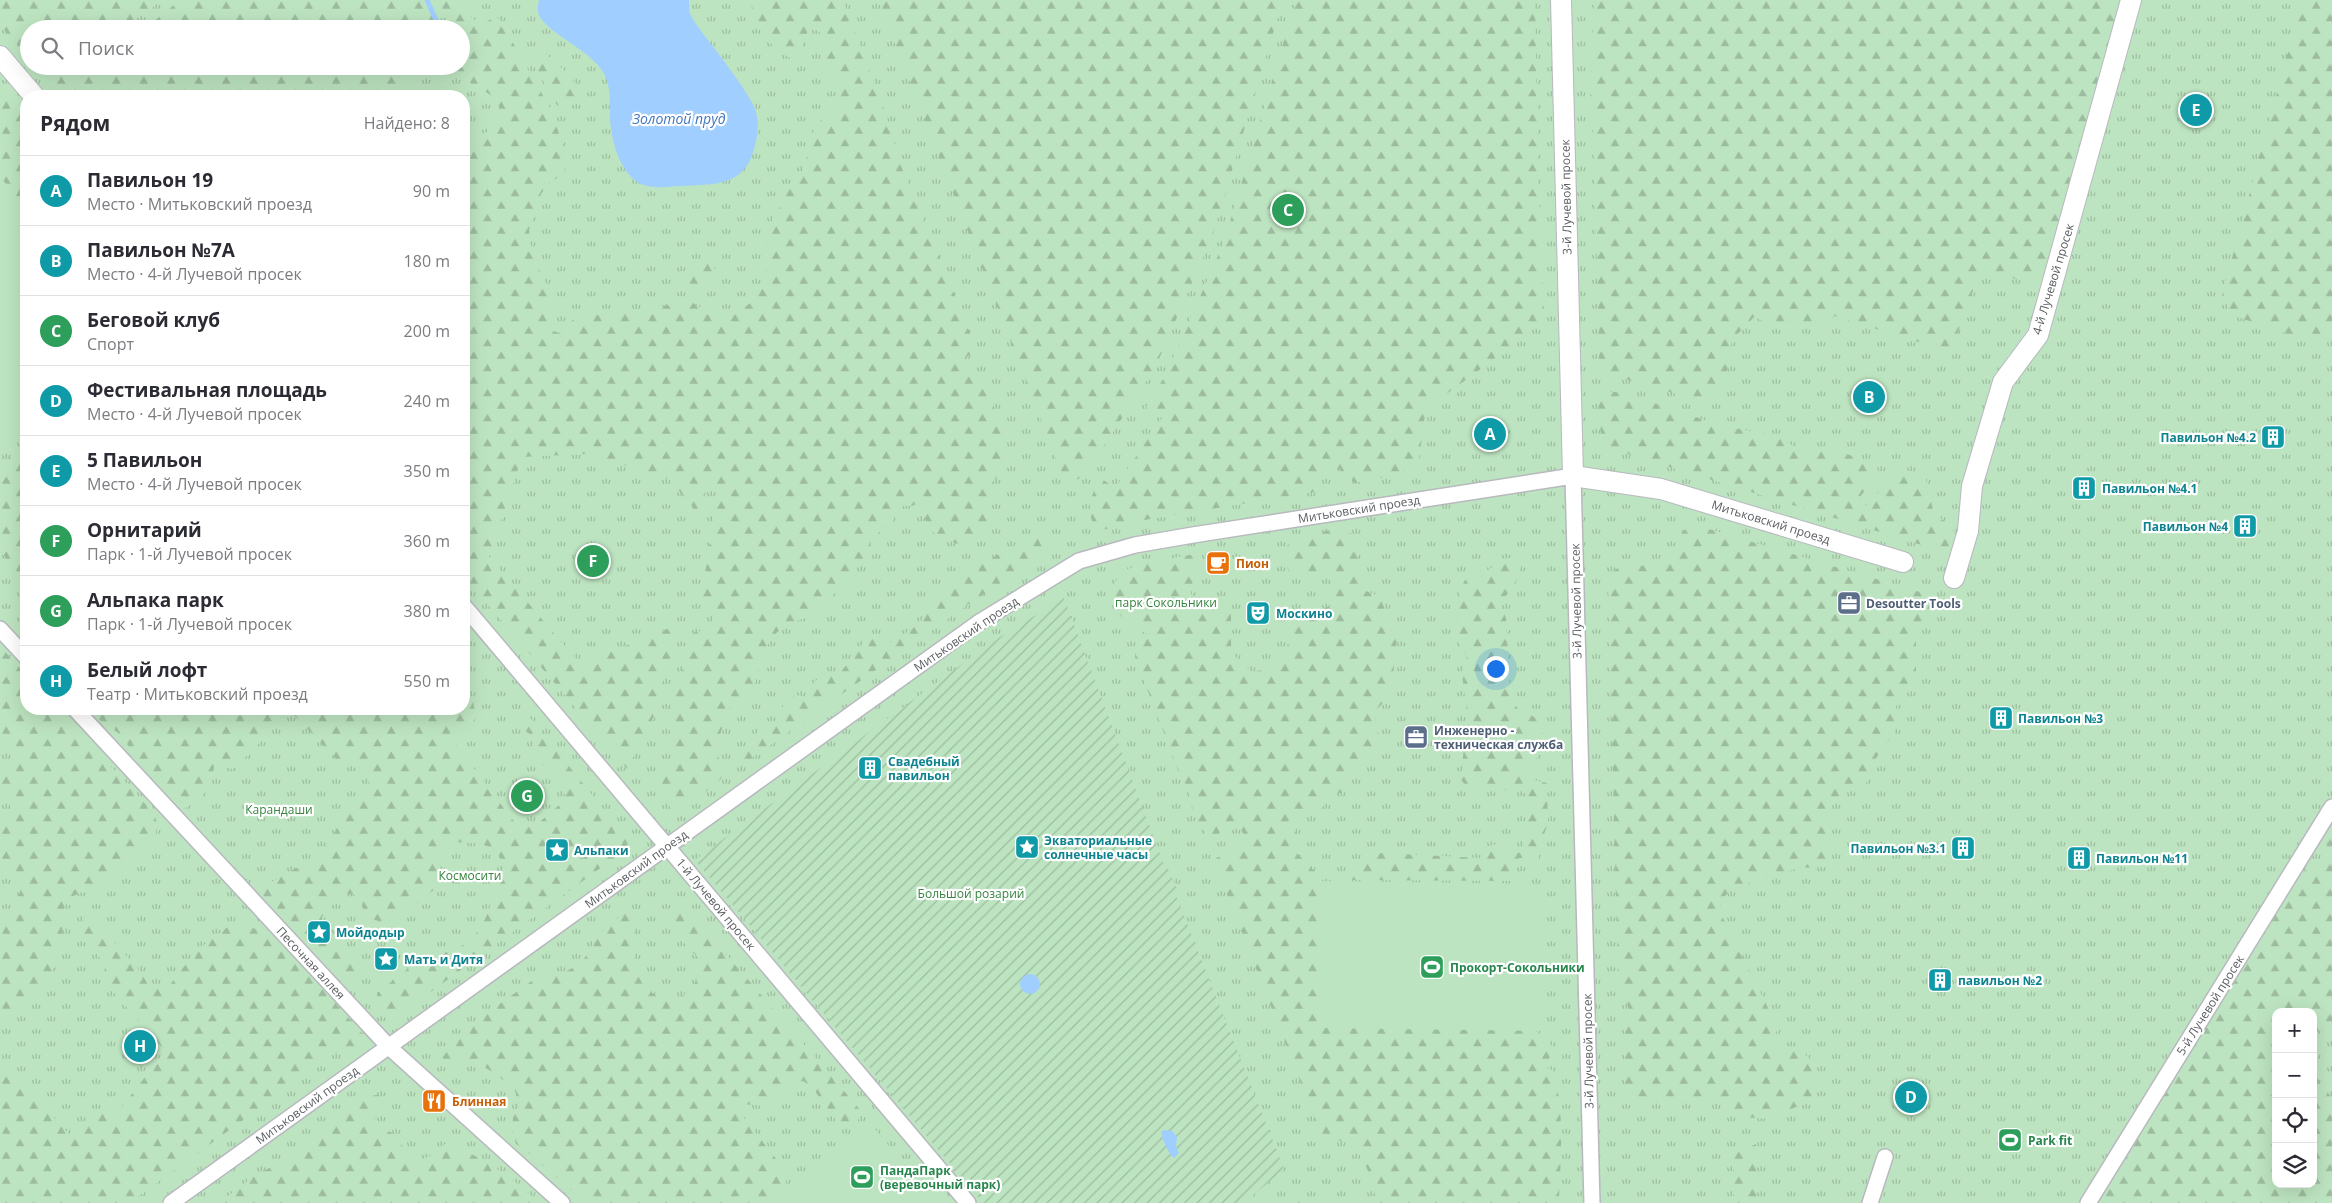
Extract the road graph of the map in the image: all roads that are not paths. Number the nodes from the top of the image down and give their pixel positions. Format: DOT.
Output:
graph roads {
  1 [pos="1561,0"];
  2 [pos="2131,0"];
  3 [pos="0,56"];
  4 [pos="29,90"];
  5 [pos="1573,476"];
  6 [pos="1903,562"];
  7 [pos="1954,578"];
  8 [pos="470,613"];
  9 [pos="0,629"];
  10 [pos="20,651"];
  11 [pos="81,715"];
  12 [pos="2332,807"];
  13 [pos="667,846"];
  14 [pos="389,1047"];
  15 [pos="1886,1157"];
  16 [pos="171,1203"];
  17 [pos="562,1203"];
  18 [pos="968,1203"];
  19 [pos="1592,1203"];
  20 [pos="1870,1203"];
  21 [pos="2088,1203"];
  1 -- 5 [label="street, 3-й Лучевой просек"];
  2 -- 7 [label="street, 4-й Лучевой просек"];
  3 -- 4 [label="street"];
  5 -- 6 [label="street, Митьковский проезд"];
  5 -- 13 [label="street, Митьковский проезд"];
  5 -- 19 [label="street, 3-й Лучевой просек"];
  8 -- 13 [label="street, 1-й Лучевой просек"];
  9 -- 10 [label="street"];
  11 -- 14 [label="street, Песочная аллея"];
  12 -- 21 [label="street, 5-й Лучевой просек"];
  13 -- 14 [label="street, Митьковский проезд"];
  13 -- 18 [label="street, 1-й Лучевой просек"];
  14 -- 16 [label="street, Митьковский проезд"];
  14 -- 17 [label="street, Песочная аллея"];
  15 -- 20 [label="street"];
}
